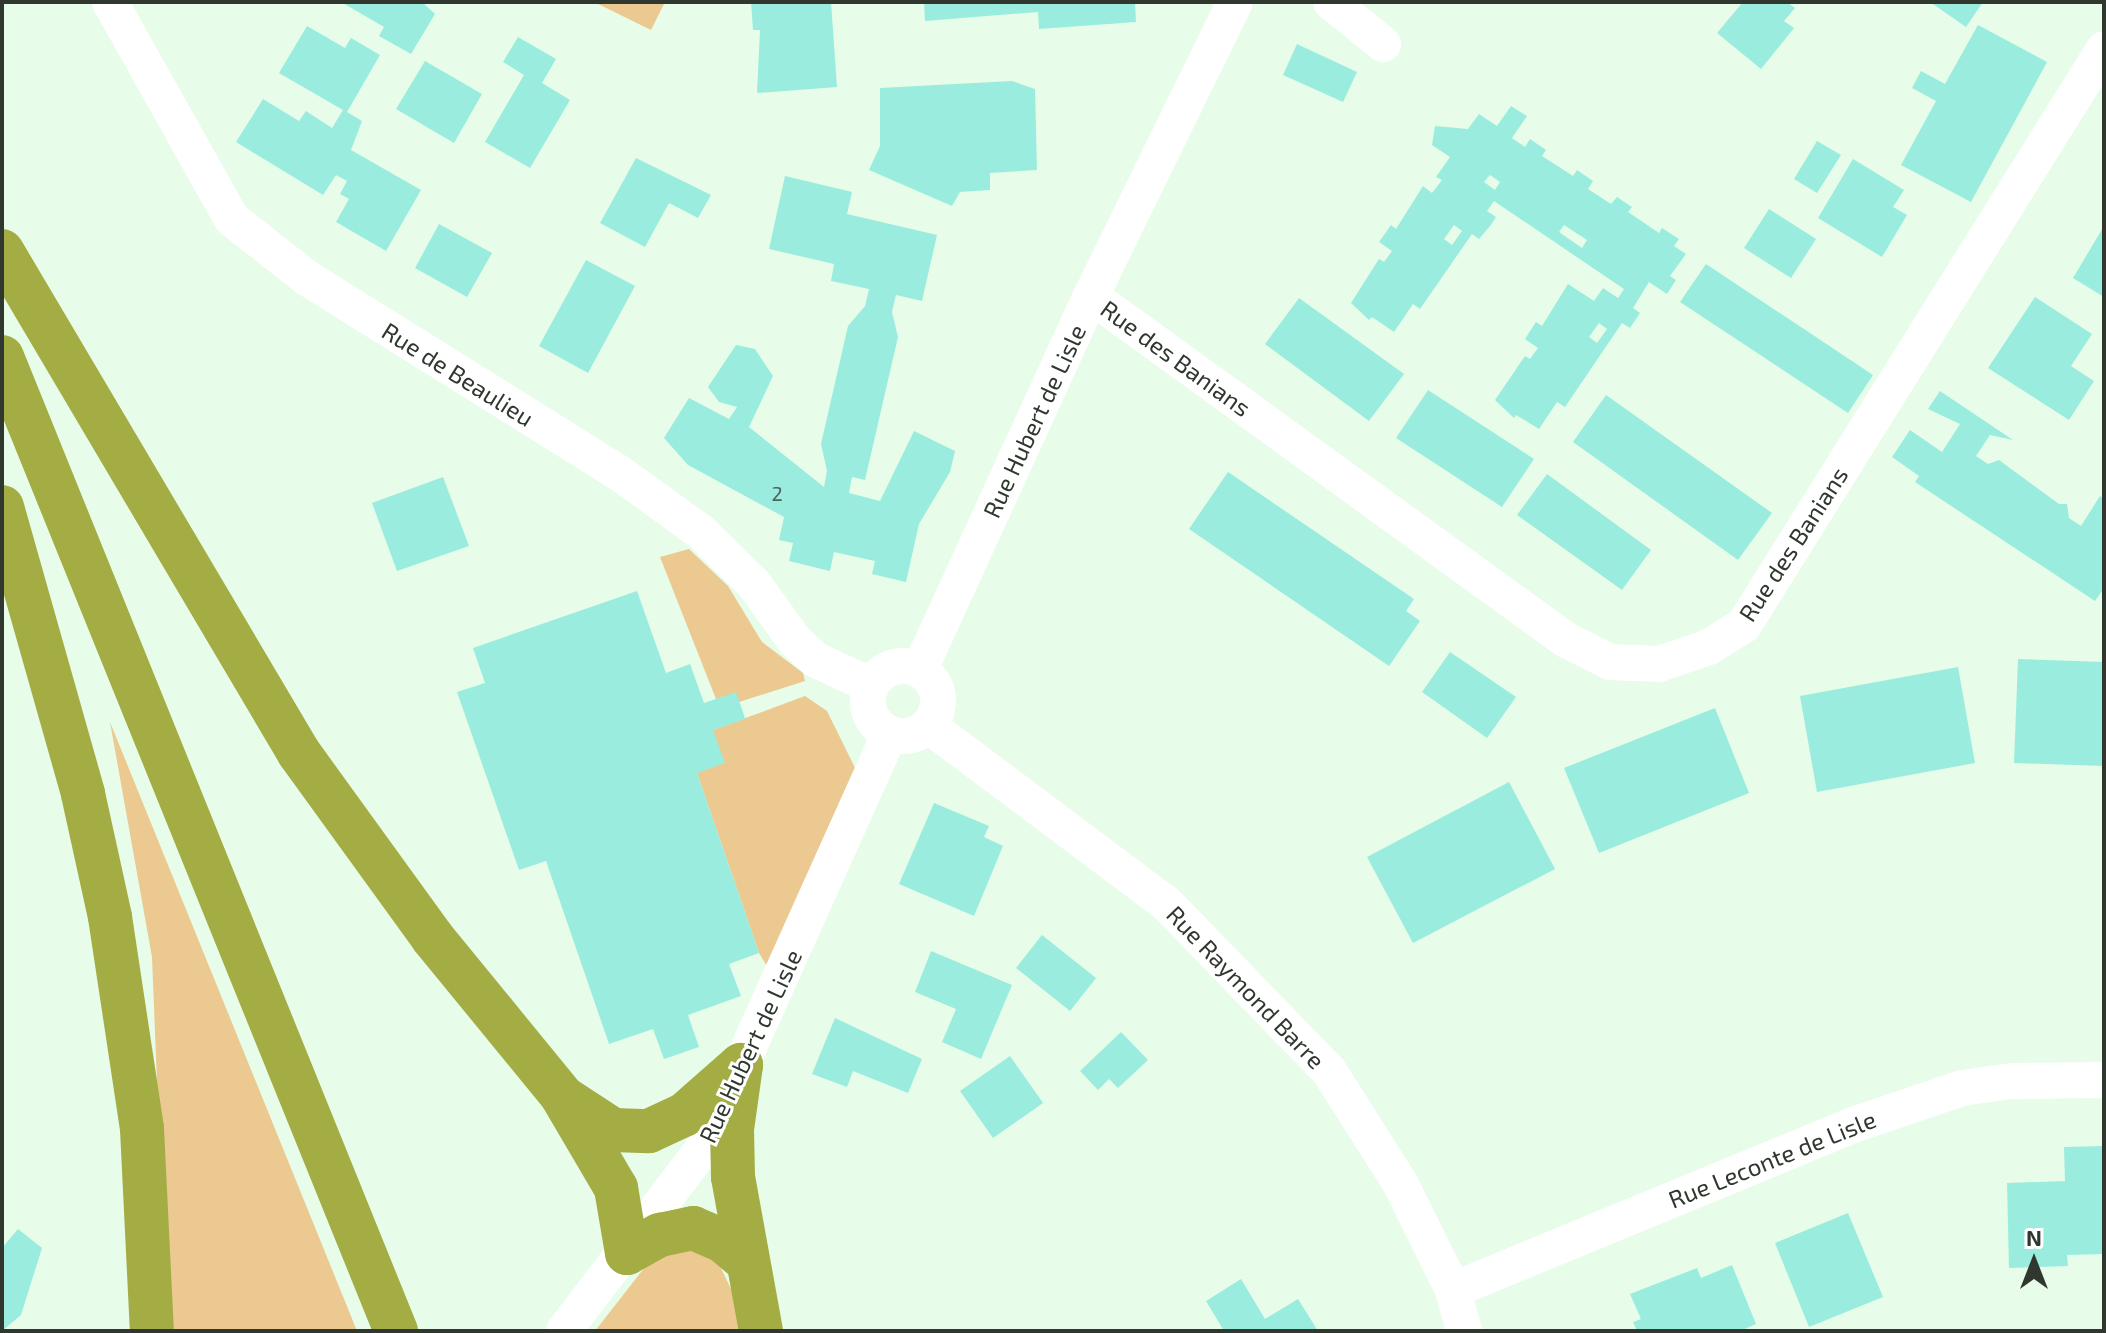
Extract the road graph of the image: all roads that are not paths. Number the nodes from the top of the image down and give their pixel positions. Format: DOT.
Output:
graph roads {
  1 [pos="110,2"];
  2 [pos="1235,2"];
  3 [pos="1331,2"];
  4 [pos="1383,44"];
  5 [pos="2104,49"];
  6 [pos="2,251"];
  7 [pos="1091,296"];
  8 [pos="2,357"];
  9 [pos="2,507"];
  10 [pos="920,669"];
  11 [pos="870,685"];
  12 [pos="929,726"];
  13 [pos="890,734"];
  14 [pos="741,1065"];
  15 [pos="2104,1080"];
  16 [pos="562,1096"];
  17 [pos="627,1253"];
  18 [pos="747,1261"];
  19 [pos="1453,1290"];
  20 [pos="152,1331"];
  21 [pos="396,1331"];
  22 [pos="564,1331"];
  23 [pos="761,1331"];
  24 [pos="1464,1331"];
  1 -- 11 [label="street, Rue de Beaulieu"];
  2 -- 7 [label="street, Rue Hubert de Lisle"];
  3 -- 4 [label="street"];
  5 -- 7 [label="street, Rue des Banians"];
  6 -- 16 [label="highway"];
  7 -- 10 [label="street, Rue Hubert de Lisle"];
  8 -- 21 [label="highway"];
  9 -- 20 [label="highway"];
  10 -- 11 [label="street"];
  10 -- 12 [label="street"];
  11 -- 13 [label="street"];
  12 -- 13 [label="street"];
  12 -- 19 [label="street, Rue Raymond Barre"];
  13 -- 14 [label="street, Rue Hubert de Lisle"];
  14 -- 16 [label="highway"];
  14 -- 17 [label="street, Rue Hubert de Lisle"];
  14 -- 18 [label="highway"];
  15 -- 19 [label="street, Rue Leconte de Lisle"];
  16 -- 17 [label="highway"];
  17 -- 18 [label="highway"];
  17 -- 22 [label="street, Rue Hubert de Lisle"];
  18 -- 23 [label="highway"];
  19 -- 24 [label="street, Rue Raymond Barre"];
}
